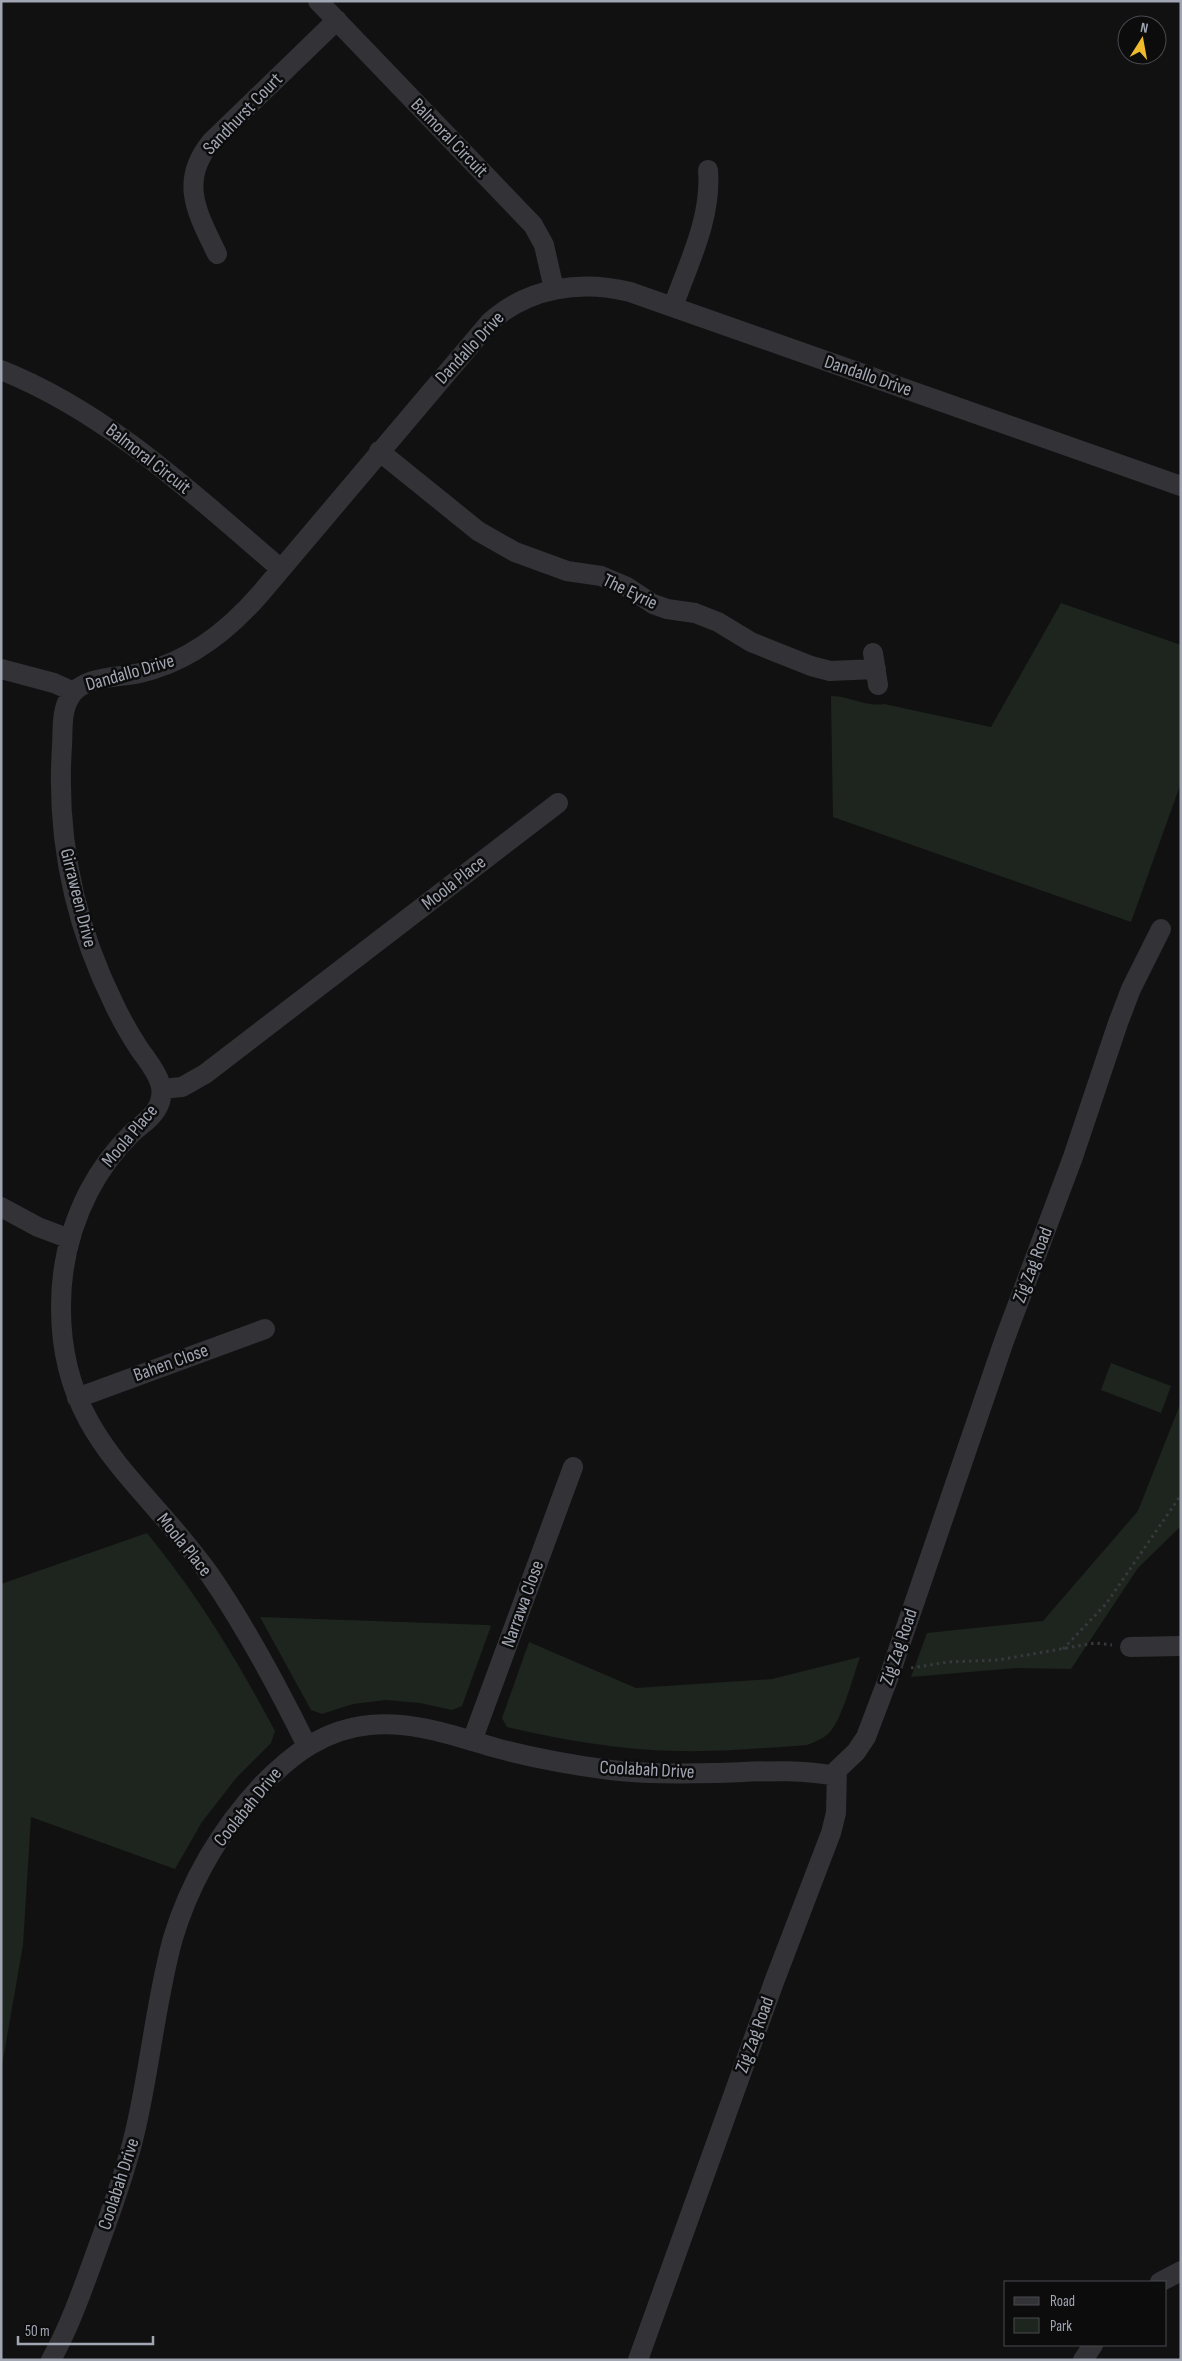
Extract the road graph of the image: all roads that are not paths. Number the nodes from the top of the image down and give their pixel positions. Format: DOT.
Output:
graph roads {
  1 [pos="318,1"];
  2 [pos="336,20"];
  3 [pos="708,170"];
  4 [pos="217,254"];
  5 [pos="554,289"];
  6 [pos="673,307"];
  7 [pos="1,370"];
  8 [pos="379,451"];
  9 [pos="1181,486"];
  10 [pos="281,569"];
  11 [pos="1,669"];
  12 [pos="875,669"];
  13 [pos="74,692"];
  14 [pos="558,803"];
  15 [pos="1161,929"];
  16 [pos="162,1089"];
  17 [pos="1,1207"];
  18 [pos="70,1239"];
  19 [pos="265,1329"];
  20 [pos="77,1398"];
  21 [pos="573,1466"];
  22 [pos="1181,1646"];
  23 [pos="1130,1647"];
  24 [pos="472,1741"];
  25 [pos="307,1746"];
  26 [pos="836,1776"];
  27 [pos="1181,2271"];
  28 [pos="1162,2281"];
  29 [pos="1092,2346"];
  30 [pos="51,2360"];
  31 [pos="638,2360"];
  32 [pos="1083,2360"];
  1 -- 2 [label="street, Balmoral Circuit"];
  2 -- 4 [label="street, Sandhurst Court"];
  2 -- 5 [label="street, Balmoral Circuit"];
  3 -- 6 [label="street"];
  5 -- 6 [label="street, Dandallo Drive"];
  5 -- 8 [label="street, Dandallo Drive"];
  6 -- 9 [label="street, Dandallo Drive"];
  7 -- 10 [label="street, Balmoral Circuit"];
  8 -- 10 [label="street, Dandallo Drive"];
  8 -- 12 [label="street, The Eyrie"];
  10 -- 13 [label="street, Dandallo Drive"];
  11 -- 13 [label="street, Dandallo Drive"];
  13 -- 16 [label="street, Girraween Drive"];
  14 -- 16 [label="street, Moola Place"];
  15 -- 26 [label="street, Zig Zag Road"];
  16 -- 18 [label="street, Moola Place"];
  17 -- 18 [label="street"];
  18 -- 20 [label="street, Moola Place"];
  19 -- 20 [label="street, Bahen Close"];
  20 -- 25 [label="street, Moola Place"];
  21 -- 24 [label="street, Narrawa Close"];
  22 -- 23 [label="street"];
  24 -- 25 [label="street, Coolabah Drive"];
  24 -- 26 [label="street, Coolabah Drive"];
  25 -- 30 [label="street, Coolabah Drive"];
  26 -- 31 [label="street, Zig Zag Road"];
  27 -- 28 [label="street"];
  29 -- 32 [label="street"];
}
